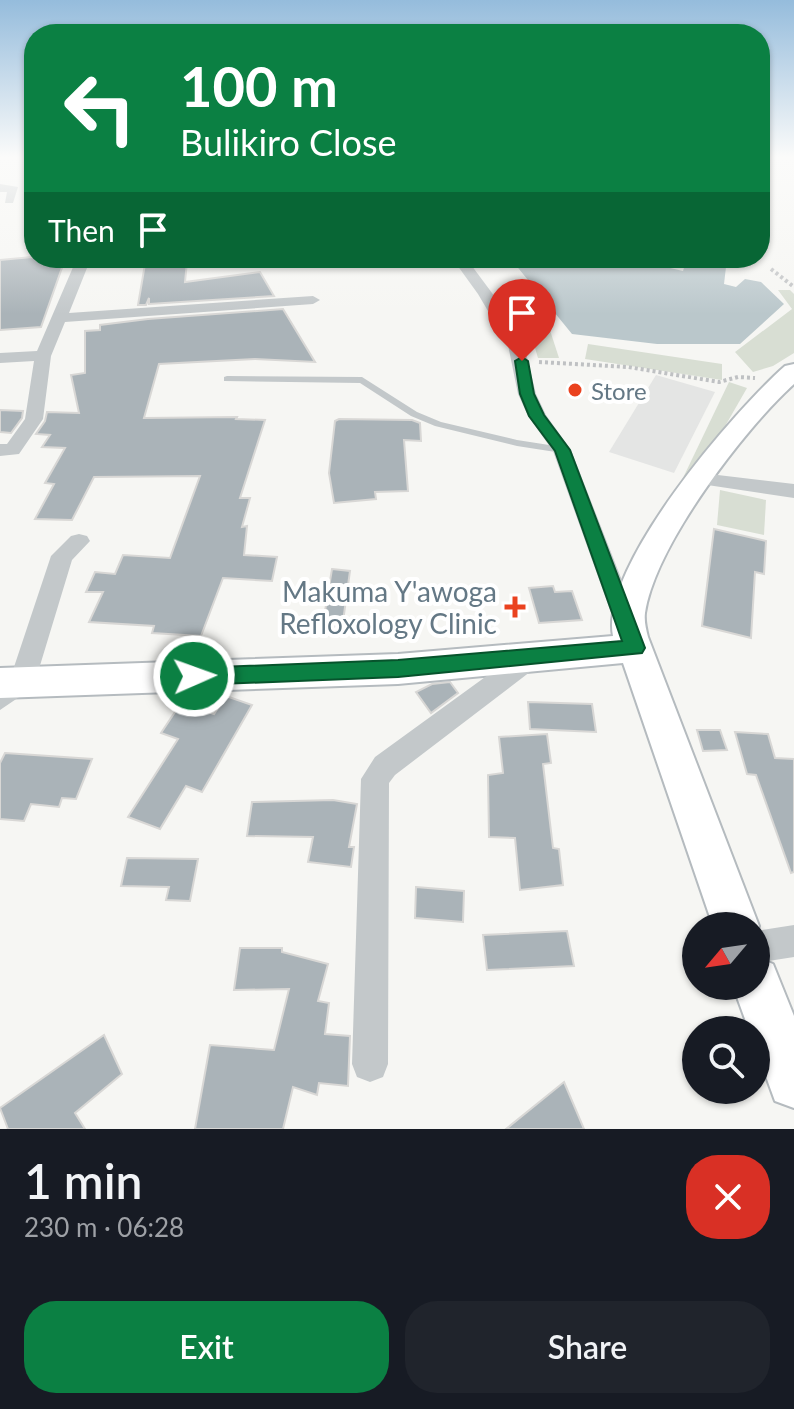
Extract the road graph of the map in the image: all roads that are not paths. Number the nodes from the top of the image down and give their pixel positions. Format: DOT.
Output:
graph roads {
  1 [pos="80,268"];
  2 [pos="466,268"];
  3 [pos="313,300"];
  4 [pos="59,318"];
  5 [pos="43,356"];
  6 [pos="0,358"];
  7 [pos="789,375"];
  8 [pos="227,379"];
  9 [pos="0,450"];
  10 [pos="562,450"];
  11 [pos="701,479"];
  12 [pos="794,491"];
  13 [pos="79,541"];
  14 [pos="632,637"];
  15 [pos="530,658"];
  16 [pos="7,688"];
  17 [pos="731,912"];
  18 [pos="794,941"];
  19 [pos="770,945"];
  20 [pos="763,1000"];
  21 [pos="370,1064"];
  22 [pos="794,1082"];
  1 -- 4 [label="street"];
  2 -- 10 [label="street"];
  3 -- 4 [label="street"];
  4 -- 5 [label="street"];
  5 -- 6 [label="street"];
  5 -- 9 [label="street"];
  7 -- 11 [label="street"];
  8 -- 10 [label="lane"];
  10 -- 14 [label="street"];
  11 -- 12 [label="street"];
  11 -- 14 [label="street"];
  13 -- 16 [label="street"];
  14 -- 15 [label="street"];
  14 -- 17 [label="street"];
  15 -- 16 [label="street"];
  15 -- 21 [label="street"];
  18 -- 19 [label="street"];
  20 -- 22 [label="street"];
}
